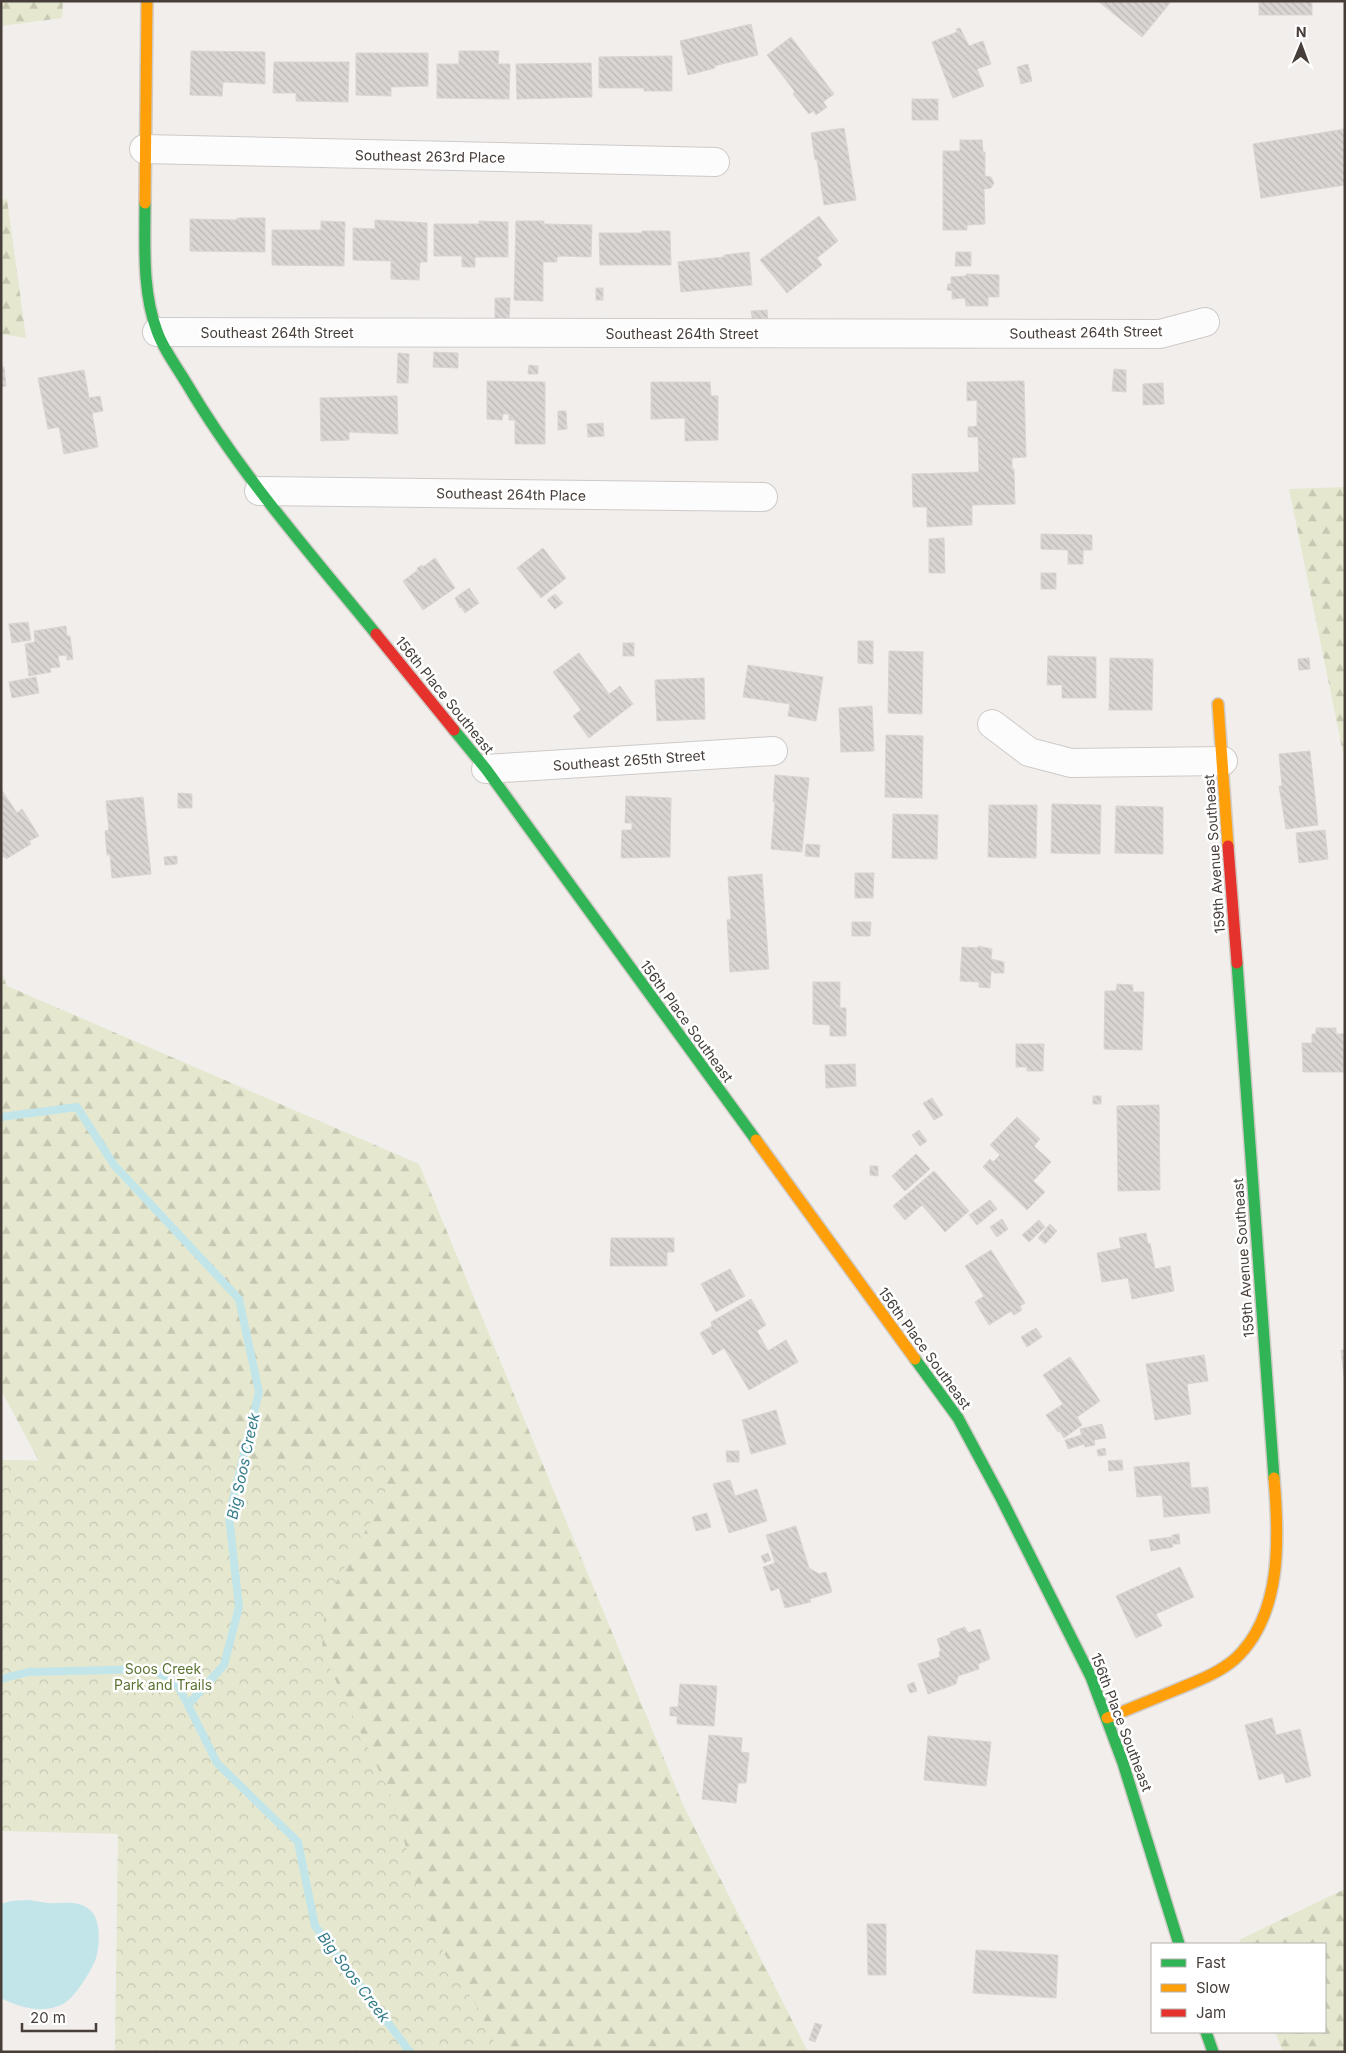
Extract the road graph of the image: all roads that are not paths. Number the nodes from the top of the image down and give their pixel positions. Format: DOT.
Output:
graph roads {
  1 [pos="147,1"];
  2 [pos="144,149"];
  3 [pos="716,162"];
  4 [pos="1205,322"];
  5 [pos="157,332"];
  6 [pos="259,491"];
  7 [pos="763,498"];
  8 [pos="1218,704"];
  9 [pos="992,724"];
  10 [pos="773,751"];
  11 [pos="1223,761"];
  12 [pos="486,769"];
  13 [pos="1107,1718"];
  14 [pos="1180,1943"];
  15 [pos="1206,2033"];
  16 [pos="1212,2052"];
  1 -- 2 [label="street, 156th Place Southeast"];
  2 -- 3 [label="street, Southeast 263rd Place"];
  2 -- 5 [label="street, 156th Place Southeast"];
  4 -- 5 [label="street, Southeast 264th Street"];
  5 -- 6 [label="street, 156th Place Southeast"];
  6 -- 7 [label="street, Southeast 264th Place"];
  6 -- 12 [label="street, 156th Place Southeast"];
  8 -- 11 [label="street, 159th Avenue Southeast"];
  9 -- 11 [label="street"];
  10 -- 12 [label="street, Southeast 265th Street"];
  11 -- 13 [label="street, 159th Avenue Southeast"];
  12 -- 13 [label="street, 156th Place Southeast"];
  13 -- 14 [label="street, 156th Place Southeast"];
  15 -- 16 [label="street"];
}
